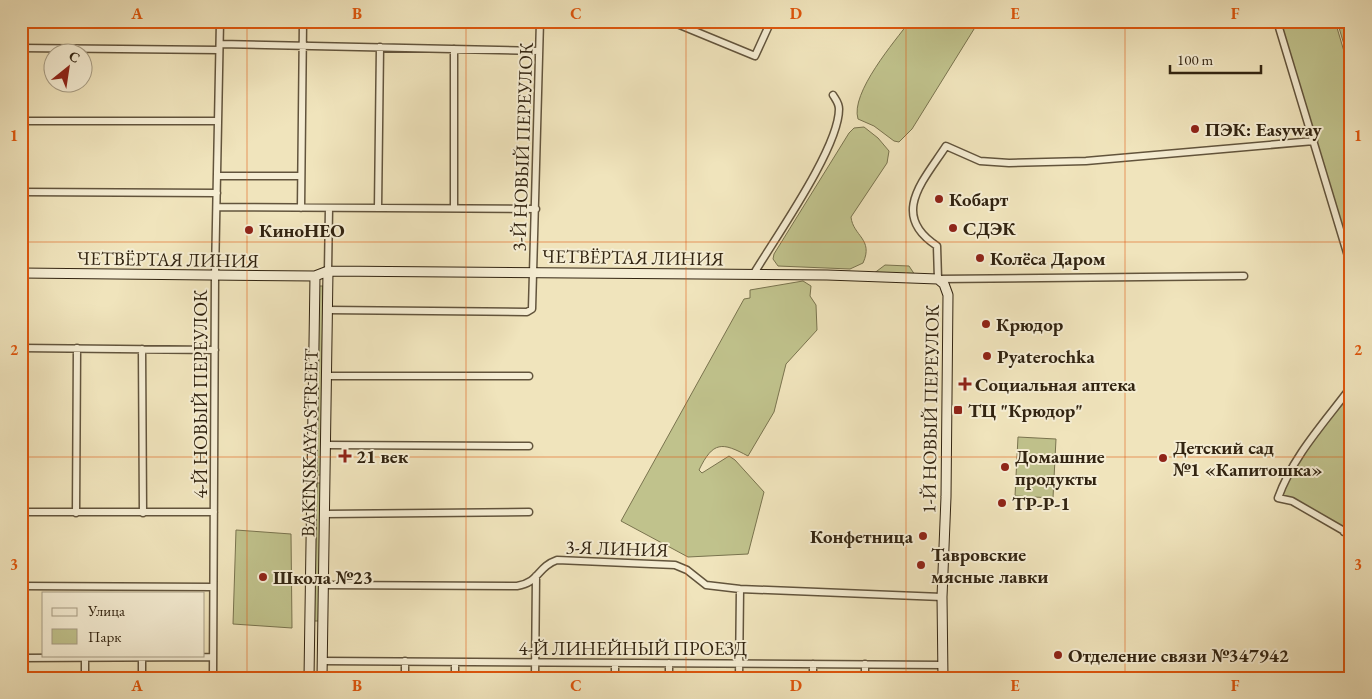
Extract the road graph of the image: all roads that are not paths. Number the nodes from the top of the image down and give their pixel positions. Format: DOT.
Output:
graph roads {
  1 [pos="220,21"];
  2 [pos="304,21"];
  3 [pos="540,21"];
  4 [pos="670,21"];
  5 [pos="771,21"];
  6 [pos="1277,21"];
  7 [pos="303,45"];
  8 [pos="220,47"];
  9 [pos="380,47"];
  10 [pos="21,48"];
  11 [pos="454,49"];
  12 [pos="539,51"];
  13 [pos="833,95"];
  14 [pos="21,121"];
  15 [pos="218,122"];
  16 [pos="1314,141"];
  17 [pos="217,176"];
  18 [pos="301,176"];
  19 [pos="21,192"];
  20 [pos="217,193"];
  21 [pos="216,208"];
  22 [pos="301,208"];
  23 [pos="330,208"];
  24 [pos="378,208"];
  25 [pos="454,208"];
  26 [pos="536,209"];
  27 [pos="1351,266"];
  28 [pos="328,271"];
  29 [pos="21,273"];
  30 [pos="534,273"];
  31 [pos="215,275"];
  32 [pos="753,275"];
  33 [pos="315,276"];
  34 [pos="1244,276"];
  35 [pos="938,278"];
  36 [pos="327,310"];
  37 [pos="21,348"];
  38 [pos="77,348"];
  39 [pos="142,349"];
  40 [pos="215,350"];
  41 [pos="326,376"];
  42 [pos="529,376"];
  43 [pos="1351,388"];
  44 [pos="326,445"];
  45 [pos="529,446"];
  46 [pos="312,478"];
  47 [pos="325,478"];
  48 [pos="21,512"];
  49 [pos="214,512"];
  50 [pos="529,512"];
  51 [pos="76,513"];
  52 [pos="143,513"];
  53 [pos="324,514"];
  54 [pos="1351,522"];
  55 [pos="1344,532"];
  56 [pos="1351,536"];
  57 [pos="536,576"];
  58 [pos="323,585"];
  59 [pos="21,586"];
  60 [pos="213,587"];
  61 [pos="740,589"];
  62 [pos="942,597"];
  63 [pos="310,624"];
  64 [pos="323,625"];
  65 [pos="213,657"];
  66 [pos="21,658"];
  67 [pos="85,658"];
  68 [pos="142,658"];
  69 [pos="322,661"];
  70 [pos="405,661"];
  71 [pos="455,662"];
  72 [pos="535,662"];
  73 [pos="615,662"];
  74 [pos="669,663"];
  75 [pos="739,663"];
  76 [pos="813,664"];
  77 [pos="865,664"];
  78 [pos="943,665"];
  79 [pos="85,678"];
  80 [pos="142,678"];
  81 [pos="213,678"];
  82 [pos="309,678"];
  83 [pos="322,678"];
  84 [pos="405,678"];
  85 [pos="454,678"];
  86 [pos="535,678"];
  87 [pos="615,678"];
  88 [pos="669,678"];
  89 [pos="739,678"];
  90 [pos="813,678"];
  91 [pos="865,678"];
  92 [pos="943,678"];
  1 -- 8 [label="street, 4-Й НОВЫЙ ПЕРЕУЛОК"];
  2 -- 7 [label="street"];
  3 -- 12 [label="street, 3-Й НОВЫЙ ПЕРЕУЛОК"];
  4 -- 5 [label="street"];
  6 -- 16 [label="street"];
  7 -- 8 [label="street"];
  7 -- 9 [label="street"];
  7 -- 18 [label="street"];
  8 -- 10 [label="street"];
  8 -- 15 [label="street, 4-Й НОВЫЙ ПЕРЕУЛОК"];
  9 -- 11 [label="street"];
  9 -- 24 [label="street"];
  11 -- 12 [label="street"];
  11 -- 25 [label="street"];
  12 -- 26 [label="street, 3-Й НОВЫЙ ПЕРЕУЛОК"];
  13 -- 32 [label="street"];
  14 -- 15 [label="street"];
  15 -- 17 [label="street, 4-Й НОВЫЙ ПЕРЕУЛОК"];
  16 -- 27 [label="street"];
  16 -- 35 [label="street, 1-Й НОВЫЙ ПЕРЕУЛОК"];
  17 -- 18 [label="street"];
  17 -- 20 [label="street, 4-Й НОВЫЙ ПЕРЕУЛОК"];
  18 -- 22 [label="street"];
  19 -- 20 [label="street"];
  20 -- 21 [label="street, 4-Й НОВЫЙ ПЕРЕУЛОК"];
  21 -- 22 [label="street"];
  21 -- 31 [label="street, 4-Й НОВЫЙ ПЕРЕУЛОК"];
  22 -- 23 [label="street"];
  23 -- 24 [label="street"];
  23 -- 28 [label="street, BAKINSKAYA STREET"];
  24 -- 25 [label="street"];
  25 -- 26 [label="street"];
  26 -- 30 [label="street, 3-Й НОВЫЙ ПЕРЕУЛОК"];
  28 -- 30 [label="street, ЧЕТВЁРТАЯ ЛИНИЯ"];
  28 -- 33 [label="street"];
  28 -- 36 [label="street, BAKINSKAYA STREET"];
  29 -- 31 [label="street, ЧЕТВЁРТАЯ ЛИНИЯ"];
  30 -- 32 [label="street, ЧЕТВЁРТАЯ ЛИНИЯ"];
  30 -- 36 [label="street, 3-Й НОВЫЙ ПЕРЕУЛОК"];
  31 -- 33 [label="street, ЧЕТВЁРТАЯ ЛИНИЯ"];
  31 -- 40 [label="street, 4-Й НОВЫЙ ПЕРЕУЛОК"];
  32 -- 35 [label="street, ЧЕТВЁРТАЯ ЛИНИЯ"];
  33 -- 46 [label="street, BAKINSKAYA STREET"];
  34 -- 35 [label="street"];
  35 -- 62 [label="street, 1-Й НОВЫЙ ПЕРЕУЛОК"];
  36 -- 41 [label="street, BAKINSKAYA STREET"];
  37 -- 38 [label="street"];
  38 -- 39 [label="street"];
  38 -- 51 [label="street"];
  39 -- 40 [label="street"];
  39 -- 52 [label="street"];
  40 -- 49 [label="street, 4-Й НОВЫЙ ПЕРЕУЛОК"];
  41 -- 42 [label="street"];
  41 -- 44 [label="street, BAKINSKAYA STREET"];
  43 -- 55 [label="street"];
  44 -- 45 [label="street"];
  44 -- 47 [label="street, BAKINSKAYA STREET"];
  46 -- 47 [label="street"];
  46 -- 63 [label="street, BAKINSKAYA STREET"];
  47 -- 53 [label="street, BAKINSKAYA STREET"];
  48 -- 51 [label="street"];
  49 -- 52 [label="street"];
  49 -- 60 [label="street, 4-Й НОВЫЙ ПЕРЕУЛОК"];
  50 -- 53 [label="street"];
  51 -- 52 [label="street"];
  53 -- 58 [label="street, BAKINSKAYA STREET"];
  54 -- 55 [label="street"];
  55 -- 56 [label="street"];
  57 -- 58 [label="street, 3-Я ЛИНИЯ"];
  57 -- 61 [label="street, 3-Я ЛИНИЯ"];
  57 -- 72 [label="street"];
  58 -- 64 [label="street, BAKINSKAYA STREET"];
  59 -- 60 [label="street"];
  60 -- 65 [label="street, 4-Й НОВЫЙ ПЕРЕУЛОК"];
  61 -- 62 [label="street, 3-Я ЛИНИЯ"];
  61 -- 75 [label="street"];
  62 -- 78 [label="street, 1-Й НОВЫЙ ПЕРЕУЛОК"];
  63 -- 64 [label="street"];
  63 -- 82 [label="street, BAKINSKAYA STREET"];
  64 -- 69 [label="street, BAKINSKAYA STREET"];
  65 -- 68 [label="street"];
  65 -- 81 [label="street, 4-Й НОВЫЙ ПЕРЕУЛОК"];
  66 -- 67 [label="street"];
  67 -- 68 [label="street"];
  67 -- 79 [label="street"];
  68 -- 80 [label="street"];
  69 -- 70 [label="street, 4-Й ЛИНЕЙНЫЙ ПРОЕЗД"];
  69 -- 83 [label="street, BAKINSKAYA STREET"];
  70 -- 71 [label="street, 4-Й ЛИНЕЙНЫЙ ПРОЕЗД"];
  70 -- 84 [label="street"];
  71 -- 72 [label="street, 4-Й ЛИНЕЙНЫЙ ПРОЕЗД"];
  71 -- 85 [label="street"];
  72 -- 73 [label="street, 4-Й ЛИНЕЙНЫЙ ПРОЕЗД"];
  72 -- 86 [label="street"];
  73 -- 74 [label="street, 4-Й ЛИНЕЙНЫЙ ПРОЕЗД"];
  73 -- 87 [label="street"];
  74 -- 75 [label="street, 4-Й ЛИНЕЙНЫЙ ПРОЕЗД"];
  74 -- 88 [label="street"];
  75 -- 76 [label="street, 4-Й ЛИНЕЙНЫЙ ПРОЕЗД"];
  75 -- 89 [label="street"];
  76 -- 77 [label="street, 4-Й ЛИНЕЙНЫЙ ПРОЕЗД"];
  76 -- 90 [label="street"];
  77 -- 78 [label="street, 4-Й ЛИНЕЙНЫЙ ПРОЕЗД"];
  77 -- 91 [label="street"];
  78 -- 92 [label="street, 1-Й НОВЫЙ ПЕРЕУЛОК"];
}
